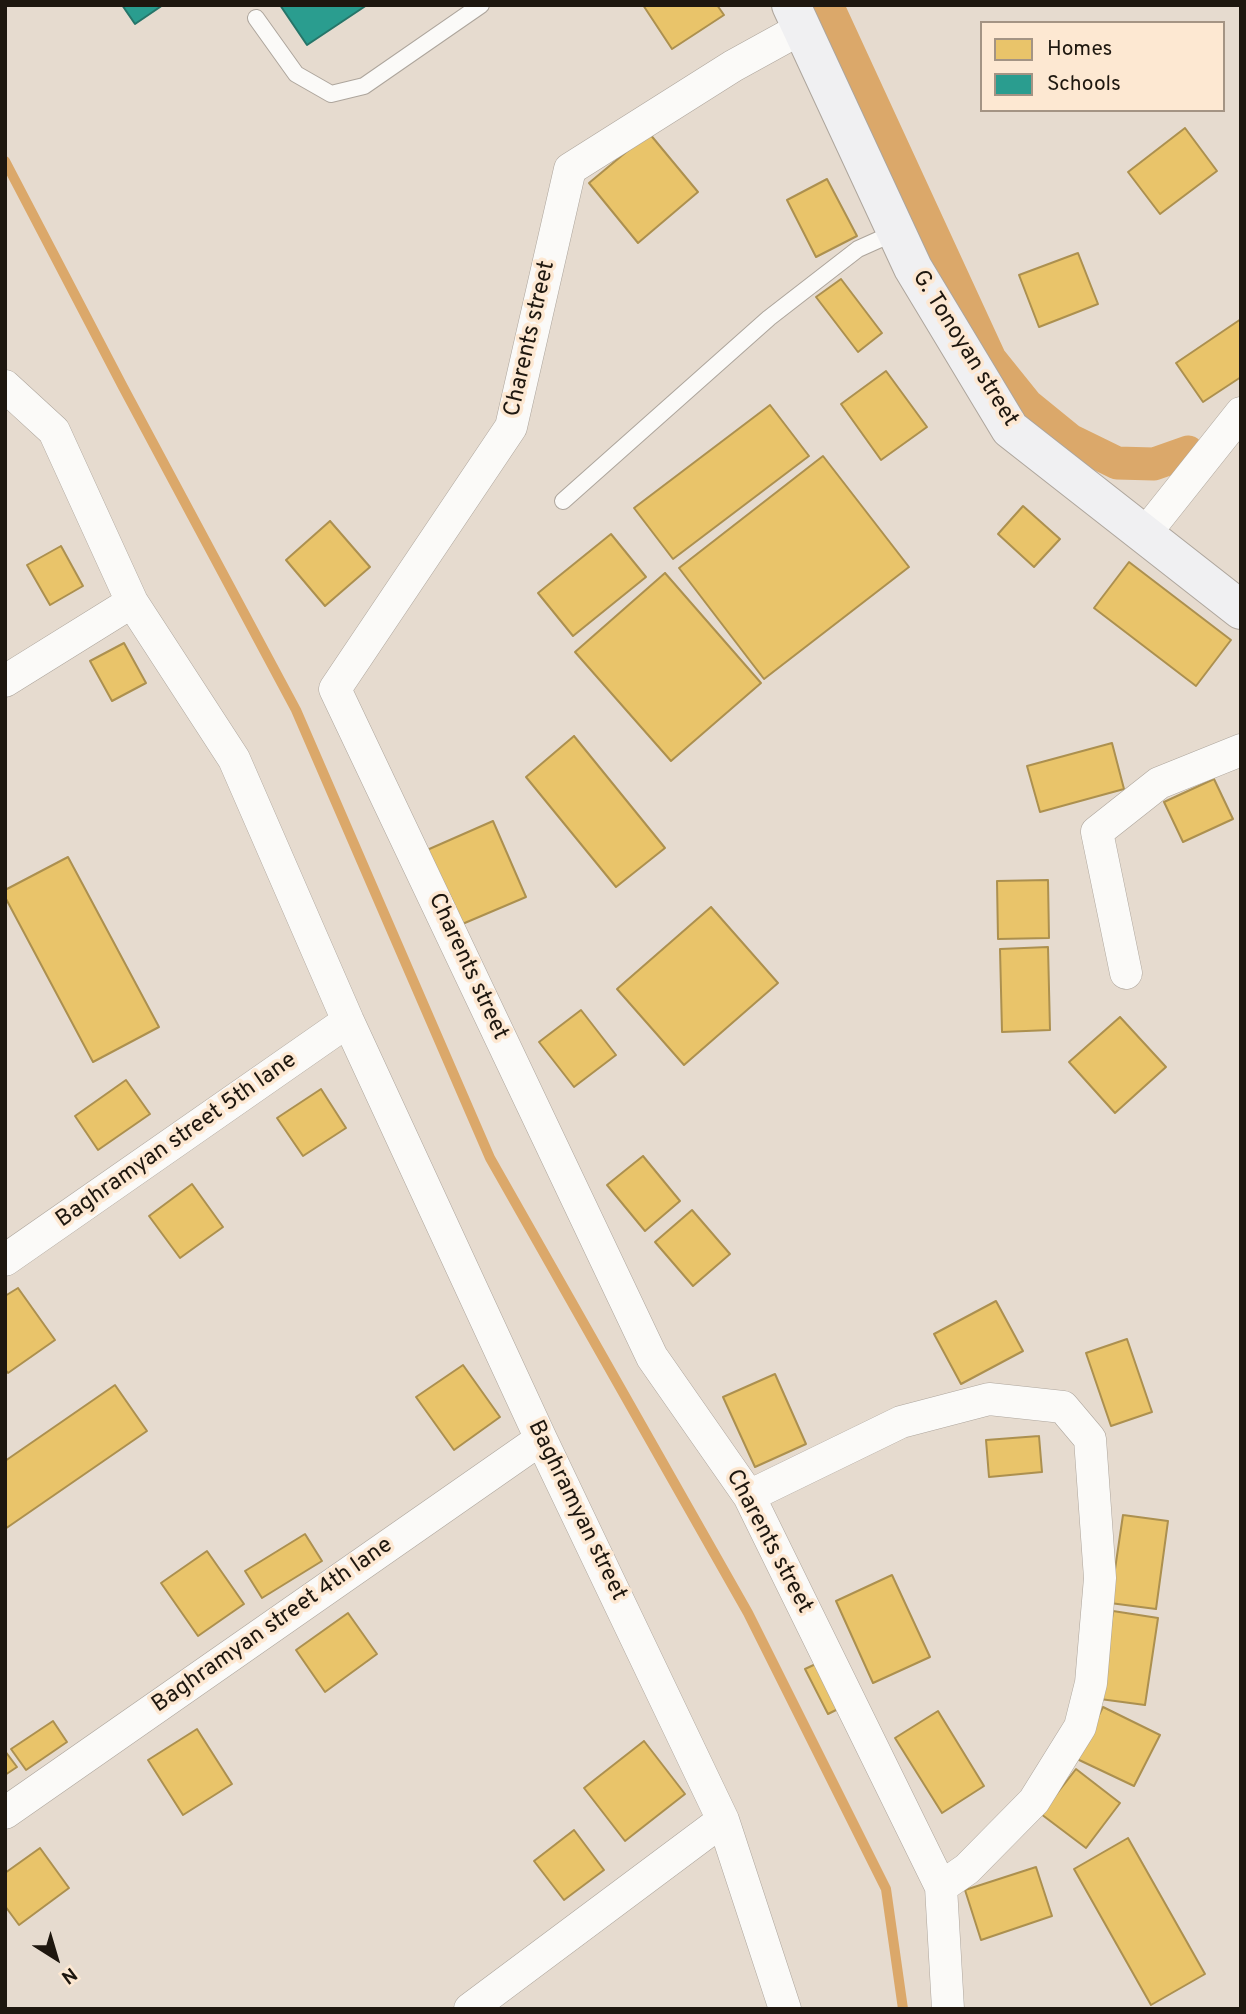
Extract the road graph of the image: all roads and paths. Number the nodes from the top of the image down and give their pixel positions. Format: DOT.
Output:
graph roads {
  1 [pos="481,5"];
  2 [pos="796,16"];
  3 [pos="256,18"];
  4 [pos="897,232"];
  5 [pos="5,386"];
  6 [pos="1241,413"];
  7 [pos="563,500"];
  8 [pos="1144,535"];
  9 [pos="132,602"];
  10 [pos="1241,610"];
  11 [pos="5,681"];
  12 [pos="1241,750"];
  13 [pos="1126,973"];
  14 [pos="348,1021"];
  15 [pos="5,1260"];
  16 [pos="541,1439"];
  17 [pos="749,1496"];
  18 [pos="5,1813"];
  19 [pos="723,1820"];
  20 [pos="942,1887"];
  21 [pos="470,2009"];
  22 [pos="785,2009"];
  23 [pos="948,2009"];
  1 -- 3 [label="lane"];
  2 -- 4 [label="street, G. Tonoyan street"];
  2 -- 17 [label="street, Charents street"];
  4 -- 7 [label="lane"];
  4 -- 8 [label="street, G. Tonoyan street"];
  5 -- 9 [label="street, Baghramyan street"];
  6 -- 8 [label="street"];
  8 -- 10 [label="street, G. Tonoyan street"];
  9 -- 11 [label="street"];
  9 -- 14 [label="street, Baghramyan street"];
  12 -- 13 [label="street"];
  14 -- 15 [label="street, Baghramyan street 5th lane"];
  14 -- 16 [label="street, Baghramyan street"];
  16 -- 18 [label="street, Baghramyan street 4th lane"];
  16 -- 19 [label="street, Baghramyan street"];
  17 -- 20 [label="street, Charents street"];
  17 -- 20 [label="street"];
  19 -- 21 [label="street"];
  19 -- 22 [label="street, Baghramyan street"];
  20 -- 23 [label="street, Charents street"];
}
